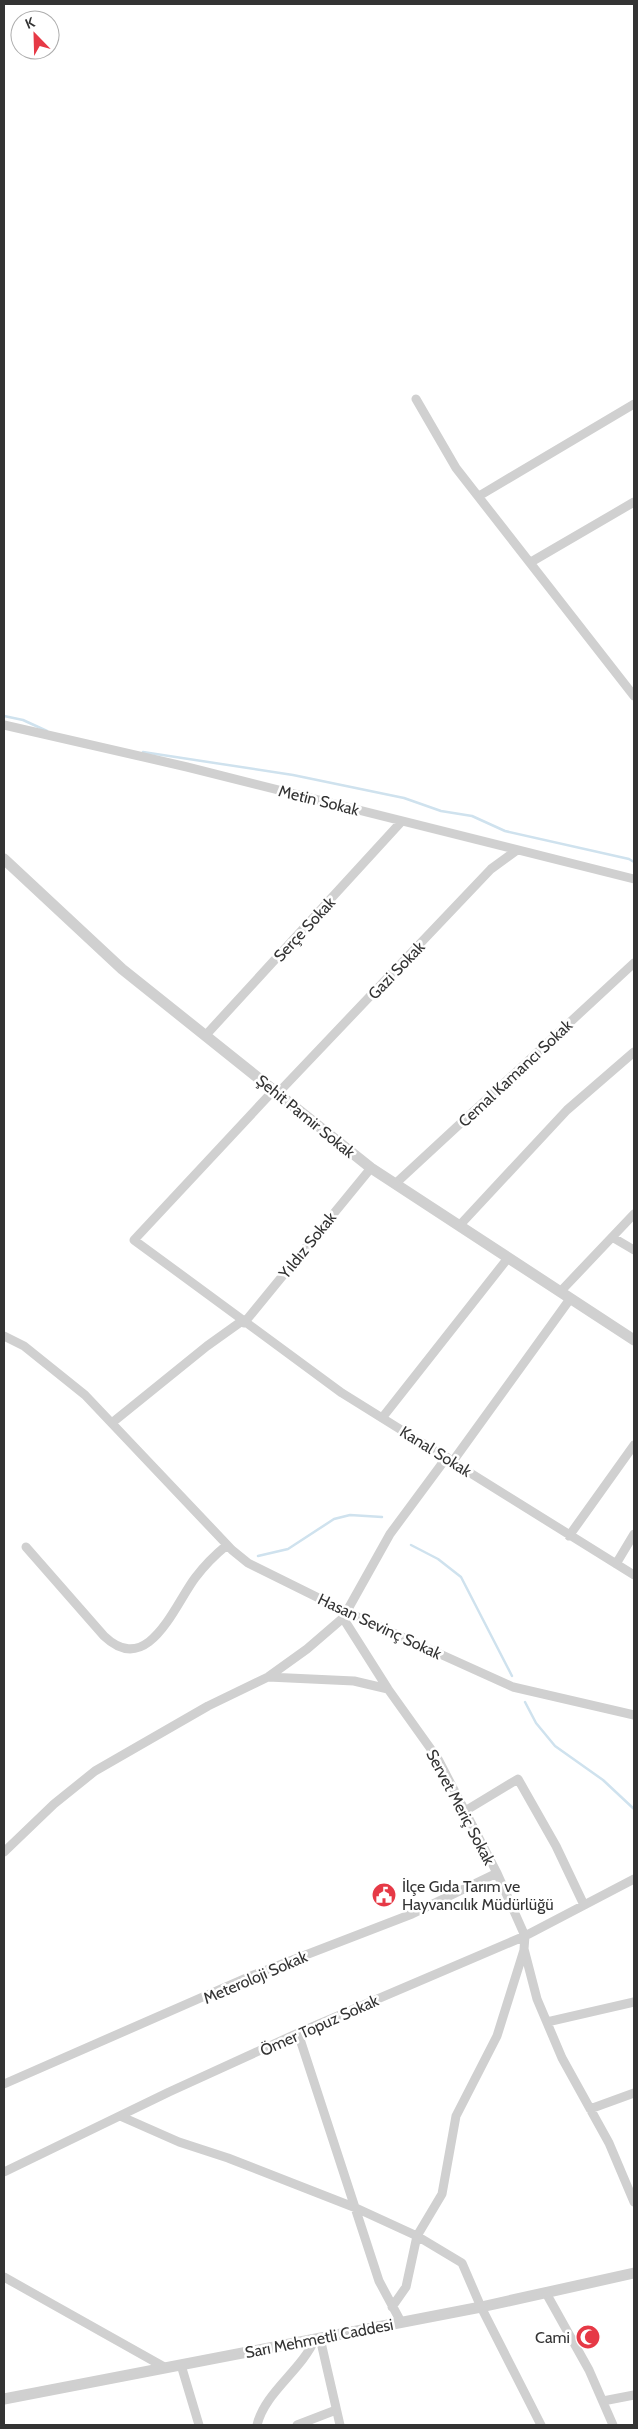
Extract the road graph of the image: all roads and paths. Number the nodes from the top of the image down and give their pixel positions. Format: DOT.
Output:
graph roads {
  1 [pos="416,399"];
  2 [pos="634,404"];
  3 [pos="479,496"];
  4 [pos="634,502"];
  5 [pos="531,562"];
  6 [pos="634,696"];
  7 [pos="4,725"];
  8 [pos="402,821"];
  9 [pos="517,850"];
  10 [pos="4,859"];
  11 [pos="634,879"];
  12 [pos="634,963"];
  13 [pos="205,1036"];
  14 [pos="634,1052"];
  15 [pos="276,1092"];
  16 [pos="371,1168"];
  17 [pos="395,1184"];
  18 [pos="634,1214"];
  19 [pos="459,1226"];
  20 [pos="612,1237"];
  21 [pos="134,1240"];
  22 [pos="634,1250"];
  23 [pos="508,1258"];
  24 [pos="560,1292"];
  25 [pos="570,1299"];
  26 [pos="243,1322"];
  27 [pos="4,1336"];
  28 [pos="634,1340"];
  29 [pos="382,1418"];
  30 [pos="113,1422"];
  31 [pos="634,1445"];
  32 [pos="450,1459"];
  33 [pos="634,1534"];
  34 [pos="569,1536"];
  35 [pos="26,1547"];
  36 [pos="230,1547"];
  37 [pos="616,1564"];
  38 [pos="634,1575"];
  39 [pos="345,1615"];
  40 [pos="268,1677"];
  41 [pos="388,1689"];
  42 [pos="634,1714"];
  43 [pos="465,1811"];
  44 [pos="4,1852"];
  45 [pos="497,1873"];
  46 [pos="634,1880"];
  47 [pos="584,1906"];
  48 [pos="524,1936"];
  49 [pos="524,1949"];
  50 [pos="634,2002"];
  51 [pos="547,2022"];
  52 [pos="298,2033"];
  53 [pos="4,2084"];
  54 [pos="634,2093"];
  55 [pos="590,2109"];
  56 [pos="120,2116"];
  57 [pos="4,2172"];
  58 [pos="634,2202"];
  59 [pos="356,2208"];
  60 [pos="417,2236"];
  61 [pos="634,2272"];
  62 [pos="4,2277"];
  63 [pos="546,2293"];
  64 [pos="392,2307"];
  65 [pos="481,2307"];
  66 [pos="401,2322"];
  67 [pos="317,2339"];
  68 [pos="180,2365"];
  69 [pos="166,2368"];
  70 [pos="634,2394"];
  71 [pos="4,2400"];
  72 [pos="603,2401"];
  73 [pos="336,2410"];
  74 [pos="199,2425"];
  75 [pos="257,2425"];
  76 [pos="297,2425"];
  77 [pos="340,2425"];
  78 [pos="541,2425"];
  79 [pos="613,2425"];
  1 -- 3 [label="street"];
  2 -- 3 [label="street"];
  3 -- 5 [label="street"];
  4 -- 5 [label="street"];
  5 -- 6 [label="street"];
  7 -- 8 [label="street, Metin Sokak"];
  8 -- 9 [label="street, Metin Sokak"];
  8 -- 13 [label="street, Serçe Sokak"];
  9 -- 11 [label="street, Metin Sokak"];
  9 -- 15 [label="street, Gazi Sokak"];
  10 -- 13 [label="street, Şehit Pamir Sokak"];
  12 -- 17 [label="street, Cemal Kamancı Sokak"];
  13 -- 15 [label="street, Şehit Pamir Sokak"];
  14 -- 19 [label="street"];
  15 -- 16 [label="street, Şehit Pamir Sokak"];
  15 -- 21 [label="street, Gazi Sokak"];
  16 -- 17 [label="street, Şehit Pamir Sokak"];
  16 -- 26 [label="street, Yıldız Sokak"];
  17 -- 19 [label="street, Şehit Pamir Sokak"];
  18 -- 20 [label="street"];
  19 -- 23 [label="street, Şehit Pamir Sokak"];
  20 -- 22 [label="street"];
  20 -- 24 [label="street"];
  21 -- 26 [label="street, Kanal Sokak"];
  23 -- 24 [label="street, Şehit Pamir Sokak"];
  23 -- 29 [label="street"];
  24 -- 25 [label="street, Şehit Pamir Sokak"];
  25 -- 28 [label="street, Şehit Pamir Sokak"];
  25 -- 32 [label="street"];
  26 -- 29 [label="street, Kanal Sokak"];
  26 -- 30 [label="street, Yıldız Sokak"];
  27 -- 30 [label="street, Hasan Sevinç Sokak"];
  29 -- 32 [label="street, Kanal Sokak"];
  30 -- 36 [label="street, Hasan Sevinç Sokak"];
  31 -- 34 [label="street"];
  32 -- 34 [label="street, Kanal Sokak"];
  32 -- 39 [label="street"];
  33 -- 37 [label="street"];
  34 -- 37 [label="street, Kanal Sokak"];
  35 -- 36 [label="street"];
  36 -- 39 [label="street, Hasan Sevinç Sokak"];
  37 -- 38 [label="street, Kanal Sokak"];
  39 -- 40 [label="street"];
  39 -- 41 [label="street, Servet Meriç Sokak"];
  39 -- 42 [label="street, Hasan Sevinç Sokak"];
  40 -- 41 [label="street"];
  40 -- 44 [label="street"];
  41 -- 43 [label="street, Servet Meriç Sokak"];
  43 -- 45 [label="street, Servet Meriç Sokak"];
  43 -- 47 [label="street"];
  45 -- 48 [label="street, Servet Meriç Sokak"];
  45 -- 53 [label="street, Meteroloji Sokak"];
  46 -- 47 [label="street, Ömer Topuz Sokak"];
  47 -- 48 [label="street, Ömer Topuz Sokak"];
  48 -- 49 [label="street, Servet Meriç Sokak"];
  48 -- 52 [label="street, Ömer Topuz Sokak"];
  49 -- 51 [label="street, Servet Meriç Sokak"];
  49 -- 60 [label="street"];
  50 -- 51 [label="street"];
  51 -- 55 [label="street, Servet Meriç Sokak"];
  52 -- 56 [label="street, Ömer Topuz Sokak"];
  52 -- 59 [label="street"];
  54 -- 55 [label="street"];
  55 -- 58 [label="street, Servet Meriç Sokak"];
  56 -- 57 [label="street, Ömer Topuz Sokak"];
  56 -- 59 [label="street"];
  59 -- 60 [label="street"];
  59 -- 64 [label="street"];
  60 -- 64 [label="street"];
  60 -- 65 [label="street"];
  61 -- 63 [label="street, Sarı Mehmetli Caddesi"];
  62 -- 69 [label="street"];
  63 -- 65 [label="street, Sarı Mehmetli Caddesi"];
  63 -- 72 [label="street"];
  64 -- 66 [label="street"];
  65 -- 66 [label="street, Sarı Mehmetli Caddesi"];
  65 -- 78 [label="street"];
  66 -- 67 [label="street, Sarı Mehmetli Caddesi"];
  67 -- 68 [label="street, Sarı Mehmetli Caddesi"];
  67 -- 73 [label="street"];
  67 -- 75 [label="street"];
  68 -- 69 [label="street, Sarı Mehmetli Caddesi"];
  68 -- 74 [label="street"];
  69 -- 71 [label="street, Sarı Mehmetli Caddesi"];
  70 -- 72 [label="street"];
  72 -- 79 [label="street"];
  73 -- 76 [label="street"];
  73 -- 77 [label="street"];
}
